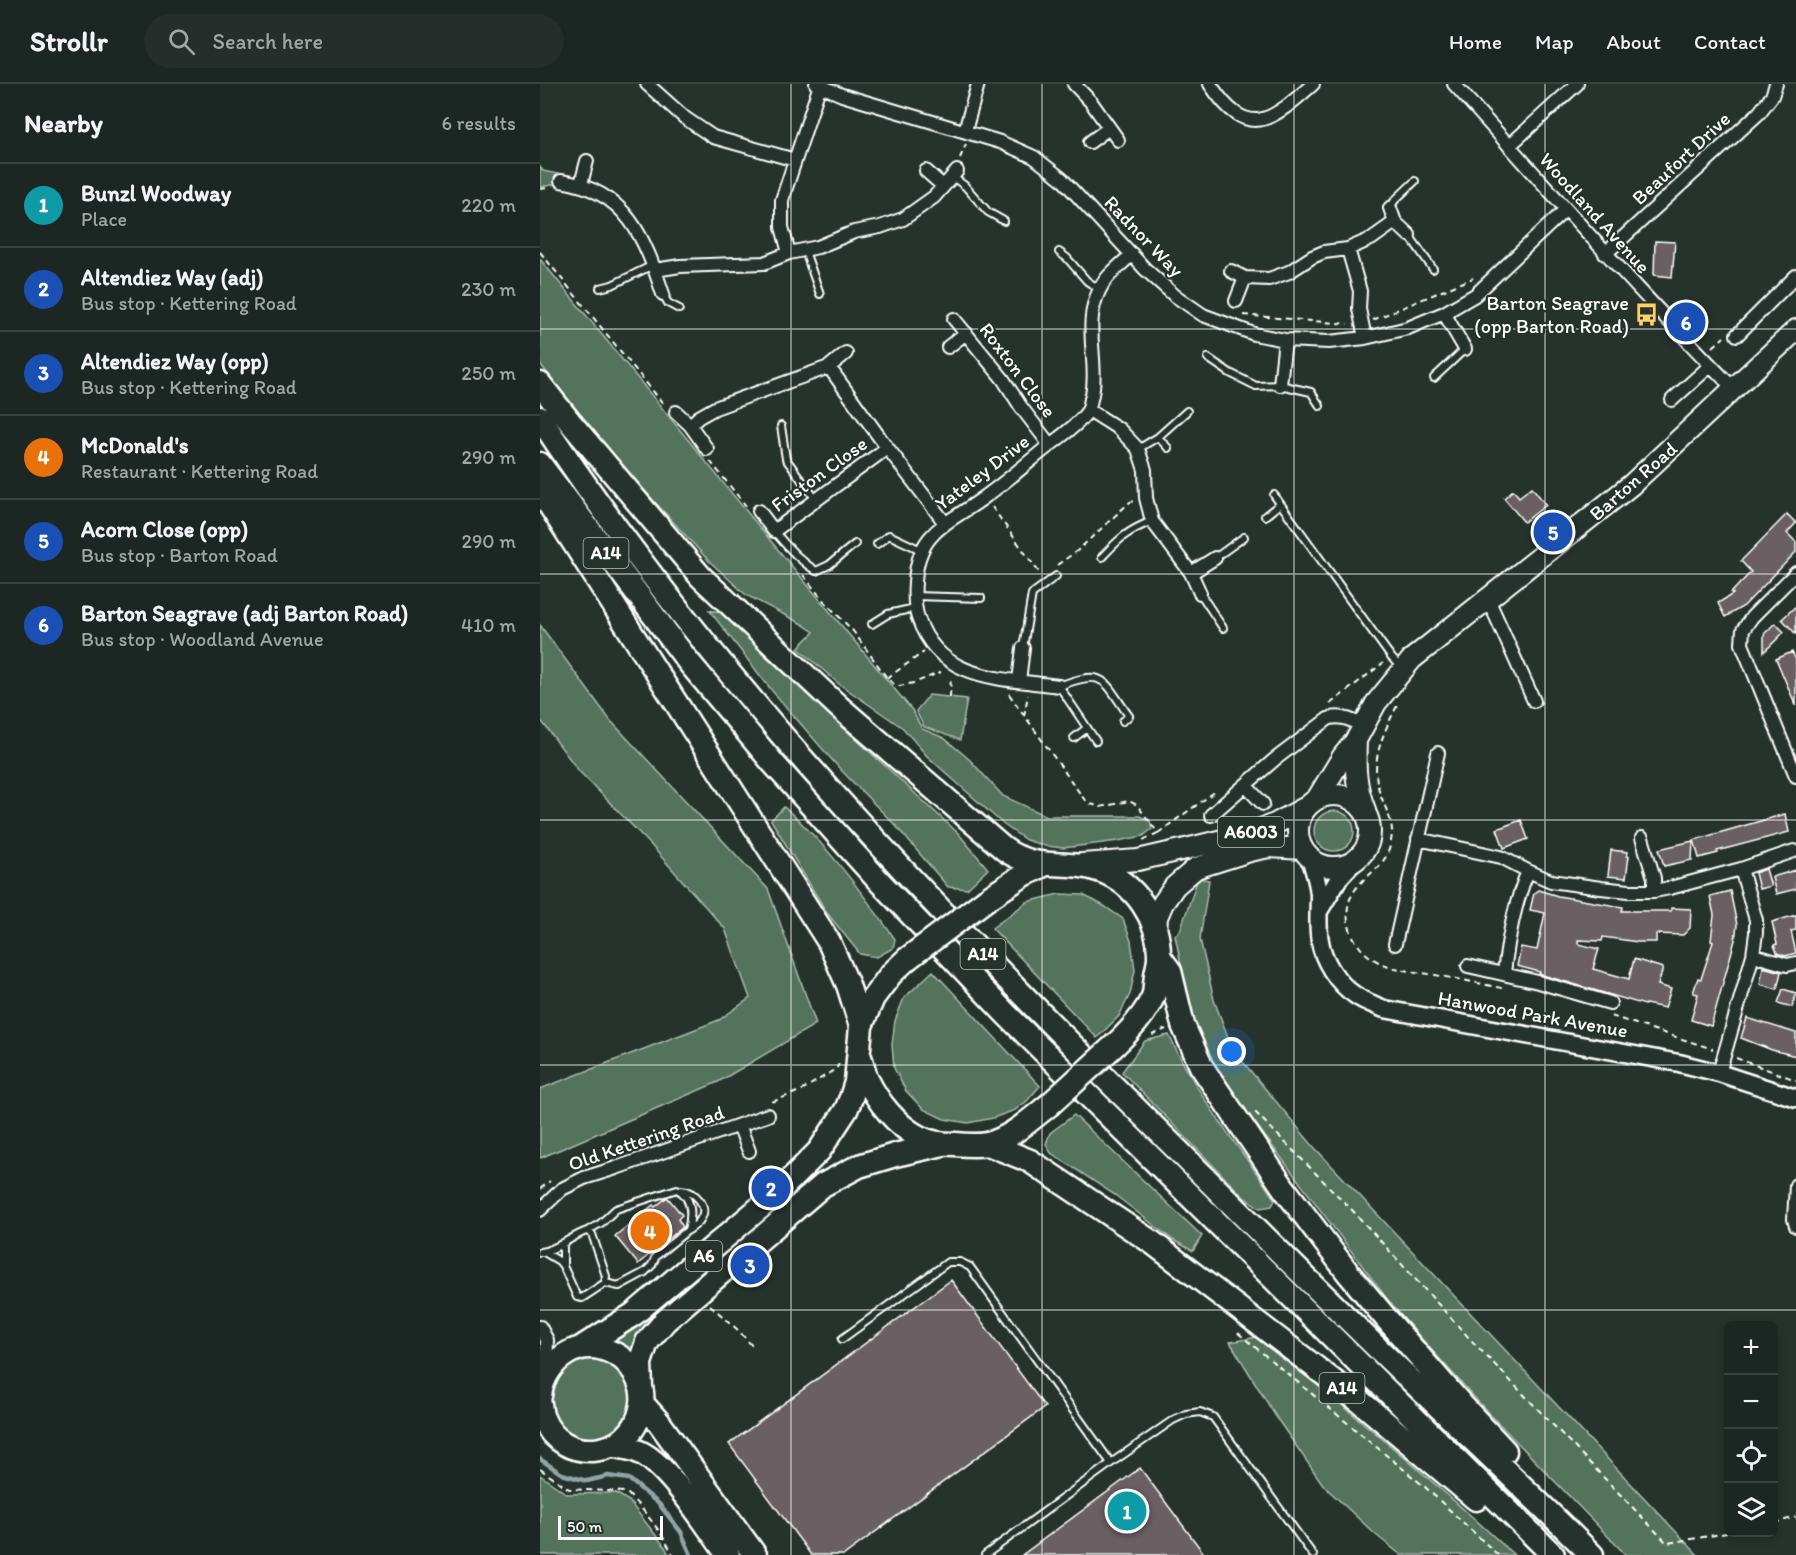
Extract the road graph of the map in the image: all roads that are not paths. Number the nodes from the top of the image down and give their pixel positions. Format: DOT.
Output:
graph roads {
  1 [pos="978,84"];
  2 [pos="1074,84"];
  3 [pos="1210,84"];
  4 [pos="1313,84"];
  5 [pos="1454,84"];
  6 [pos="1577,84"];
  7 [pos="1776,84"];
  8 [pos="649,85"];
  9 [pos="818,85"];
  10 [pos="1109,129"];
  11 [pos="967,132"];
  12 [pos="1118,140"];
  13 [pos="1090,142"];
  14 [pos="1509,146"];
  15 [pos="795,160"];
  16 [pos="587,161"];
  17 [pos="926,171"];
  18 [pos="954,174"];
  19 [pos="561,181"];
  20 [pos="1415,181"];
  21 [pos="581,184"];
  22 [pos="943,186"];
  23 [pos="1390,208"];
  24 [pos="1565,210"];
  25 [pos="1004,221"];
  26 [pos="1395,222"];
  27 [pos="1408,235"];
  28 [pos="1348,249"];
  29 [pos="806,251"];
  30 [pos="1059,252"];
  31 [pos="789,253"];
  32 [pos="1605,254"];
  33 [pos="1132,255"];
  34 [pos="654,268"];
  35 [pos="1433,269"];
  36 [pos="1231,271"];
  37 [pos="1796,276"];
  38 [pos="1245,278"];
  39 [pos="600,288"];
  40 [pos="1099,289"];
  41 [pos="663,294"];
  42 [pos="820,294"];
  43 [pos="1237,307"];
  44 [pos="679,309"];
  45 [pos="1444,313"];
  46 [pos="954,318"];
  47 [pos="1796,330"];
  48 [pos="1364,331"];
  49 [pos="966,333"];
  50 [pos="1737,335"];
  51 [pos="1285,340"];
  52 [pos="948,348"];
  53 [pos="1465,349"];
  54 [pos="846,353"];
  55 [pos="1208,358"];
  56 [pos="1710,365"];
  57 [pos="829,367"];
  58 [pos="1434,378"];
  59 [pos="540,384"];
  60 [pos="1280,385"];
  61 [pos="1734,389"];
  62 [pos="1672,400"];
  63 [pos="1320,406"];
  64 [pos="671,410"];
  65 [pos="1089,410"];
  66 [pos="1186,411"];
  67 [pos="540,418"];
  68 [pos="690,425"];
  69 [pos="781,426"];
  70 [pos="1158,437"];
  71 [pos="1050,445"];
  72 [pos="888,448"];
  73 [pos="1138,448"];
  74 [pos="1167,448"];
  75 [pos="708,455"];
  76 [pos="540,464"];
  77 [pos="540,490"];
  78 [pos="1274,495"];
  79 [pos="817,501"];
  80 [pos="1280,504"];
  81 [pos="759,511"];
  82 [pos="1265,516"];
  83 [pos="1152,521"];
  84 [pos="945,523"];
  85 [pos="774,531"];
  86 [pos="1244,537"];
  87 [pos="855,544"];
  88 [pos="877,544"];
  89 [pos="921,550"];
  90 [pos="1102,557"];
  91 [pos="1215,558"];
  92 [pos="1191,573"];
  93 [pos="1796,573"];
  94 [pos="1056,576"];
  95 [pos="1200,593"];
  96 [pos="981,598"];
  97 [pos="1488,599"];
  98 [pos="914,602"];
  99 [pos="872,624"];
  100 [pos="1223,628"];
  101 [pos="1023,648"];
  102 [pos="1397,663"];
  103 [pos="1018,681"];
  104 [pos="1059,686"];
  105 [pos="1534,701"];
  106 [pos="1123,721"];
  107 [pos="1087,728"];
  108 [pos="1360,732"];
  109 [pos="1074,738"];
  110 [pos="1096,741"];
  111 [pos="1438,753"];
  112 [pos="1796,776"];
  113 [pos="1245,785"];
  114 [pos="1312,803"];
  115 [pos="1263,804"];
  116 [pos="1211,815"];
  117 [pos="1368,817"];
  118 [pos="1642,838"];
  119 [pos="1418,839"];
  120 [pos="1794,851"];
  121 [pos="1306,853"];
  122 [pos="1354,862"];
  123 [pos="1074,864"];
  124 [pos="1044,865"];
  125 [pos="1741,869"];
  126 [pos="1528,871"];
  127 [pos="1654,891"];
  128 [pos="1318,912"];
  129 [pos="1156,933"];
  130 [pos="1395,944"];
  131 [pos="1753,955"];
  132 [pos="1159,956"];
  133 [pos="1796,963"];
  134 [pos="1468,966"];
  135 [pos="1504,973"];
  136 [pos="1609,1009"];
  137 [pos="861,1026"];
  138 [pos="850,1056"];
  139 [pos="1719,1073"];
  140 [pos="1796,1098"];
  141 [pos="765,1110"];
  142 [pos="739,1125"];
  143 [pos="943,1144"];
  144 [pos="988,1144"];
  145 [pos="748,1151"];
  146 [pos="1796,1185"];
  147 [pos="677,1189"];
  148 [pos="540,1210"];
  149 [pos="1796,1226"];
  150 [pos="688,1230"];
  151 [pos="587,1231"];
  152 [pos="563,1243"];
  153 [pos="542,1252"];
  154 [pos="563,1266"];
  155 [pos="605,1283"];
  156 [pos="540,1327"];
  157 [pos="842,1339"];
  158 [pos="547,1340"];
  159 [pos="575,1350"];
  160 [pos="542,1388"];
  161 [pos="642,1395"];
  162 [pos="546,1429"];
  163 [pos="614,1446"];
  164 [pos="1111,1463"];
  165 [pos="711,1532"];
  166 [pos="1530,1533"];
  167 [pos="1585,1548"];
  168 [pos="718,1555"];
  169 [pos="728,1555"];
  170 [pos="755,1555"];
  171 [pos="985,1555"];
  172 [pos="1313,1555"];
  173 [pos="1552,1555"];
  1 -- 11 [label="street"];
  2 -- 10 [label="street"];
  3 -- 4 [label="street"];
  5 -- 14 [label="street, Woodland Avenue"];
  6 -- 14 [label="street"];
  7 -- 32 [label="street, Beaufort Drive"];
  8 -- 15 [label="street"];
  9 -- 11 [label="street, Radnor Way"];
  9 -- 15 [label="street"];
  10 -- 12 [label="street"];
  10 -- 13 [label="street"];
  11 -- 33 [label="street, Radnor Way"];
  14 -- 24 [label="street, Woodland Avenue"];
  15 -- 31 [label="street"];
  16 -- 21 [label="street"];
  17 -- 22 [label="street"];
  18 -- 22 [label="street"];
  18 -- 25 [label="lane"];
  19 -- 21 [label="street"];
  20 -- 23 [label="lane"];
  21 -- 34 [label="street"];
  22 -- 29 [label="street"];
  23 -- 26 [label="street"];
  24 -- 32 [label="street, Woodland Avenue"];
  24 -- 45 [label="street, Radnor Way"];
  26 -- 27 [label="street"];
  26 -- 28 [label="street"];
  27 -- 35 [label="lane"];
  28 -- 38 [label="street"];
  28 -- 48 [label="street"];
  29 -- 31 [label="street"];
  29 -- 42 [label="lane"];
  30 -- 40 [label="lane"];
  31 -- 34 [label="street"];
  32 -- 56 [label="street, Woodland Avenue"];
  33 -- 40 [label="street"];
  33 -- 51 [label="street, Radnor Way"];
  34 -- 39 [label="lane"];
  34 -- 41 [label="street"];
  36 -- 38 [label="street"];
  37 -- 50 [label="street"];
  38 -- 43 [label="street"];
  40 -- 65 [label="street"];
  41 -- 44 [label="lane"];
  45 -- 48 [label="street, Radnor Way"];
  45 -- 53 [label="street"];
  46 -- 49 [label="street, Roxton Close"];
  47 -- 61 [label="main road, Barton Road / A6003"];
  48 -- 51 [label="street, Radnor Way"];
  49 -- 52 [label="street"];
  49 -- 71 [label="street, Roxton Close"];
  51 -- 60 [label="street"];
  53 -- 58 [label="lane"];
  54 -- 57 [label="street"];
  55 -- 60 [label="lane"];
  56 -- 61 [label="street, Woodland Avenue"];
  56 -- 62 [label="street"];
  57 -- 68 [label="street"];
  57 -- 72 [label="street"];
  59 -- 124 [label="highway"];
  60 -- 63 [label="lane"];
  61 -- 97 [label="main road, Barton Road / A6003"];
  64 -- 68 [label="street"];
  65 -- 71 [label="street, Yateley Drive"];
  65 -- 73 [label="street"];
  66 -- 70 [label="lane"];
  67 -- 167 [label="highway, A14"];
  68 -- 75 [label="street"];
  69 -- 79 [label="lane"];
  70 -- 73 [label="lane"];
  70 -- 74 [label="lane"];
  71 -- 84 [label="street, Yateley Drive"];
  72 -- 79 [label="street, Friston Close"];
  72 -- 84 [label="street"];
  73 -- 83 [label="street"];
  76 -- 166 [label="highway, A14"];
  77 -- 137 [label="highway"];
  78 -- 80 [label="lane"];
  79 -- 85 [label="street, Friston Close"];
  80 -- 82 [label="lane"];
  80 -- 102 [label="lane"];
  81 -- 85 [label="street"];
  83 -- 90 [label="lane"];
  83 -- 92 [label="street"];
  84 -- 89 [label="street, Yateley Drive"];
  85 -- 87 [label="lane"];
  86 -- 91 [label="lane"];
  88 -- 89 [label="lane"];
  89 -- 98 [label="street, Yateley Drive"];
  91 -- 92 [label="street"];
  92 -- 95 [label="street"];
  93 -- 112 [label="street"];
  94 -- 101 [label="lane"];
  95 -- 100 [label="lane"];
  96 -- 98 [label="lane"];
  97 -- 102 [label="main road, Barton Road / A6003"];
  97 -- 105 [label="street"];
  98 -- 99 [label="lane"];
  98 -- 103 [label="street, Yateley Drive"];
  101 -- 103 [label="street"];
  102 -- 108 [label="main road, Barton Road / A6003"];
  103 -- 104 [label="street, Yateley Drive"];
  104 -- 106 [label="lane"];
  104 -- 107 [label="lane"];
  107 -- 109 [label="lane"];
  107 -- 110 [label="lane"];
  108 -- 113 [label="street"];
  108 -- 114 [label="main road, Barton Road / A6003"];
  108 -- 117 [label="main road"];
  111 -- 119 [label="street"];
  113 -- 115 [label="street"];
  113 -- 116 [label="street"];
  114 -- 117 [label="main road"];
  114 -- 121 [label="main road"];
  114 -- 123 [label="main road, Barton Road / A6003"];
  117 -- 122 [label="main road"];
  118 -- 127 [label="street"];
  119 -- 126 [label="street"];
  119 -- 130 [label="street"];
  120 -- 125 [label="street"];
  121 -- 122 [label="main road"];
  121 -- 128 [label="street, Hanwood Park Avenue"];
  121 -- 129 [label="main road, A6003"];
  122 -- 128 [label="street"];
  123 -- 124 [label="highway"];
  123 -- 129 [label="highway"];
  124 -- 137 [label="highway, bridge"];
  125 -- 127 [label="street"];
  125 -- 131 [label="street"];
  126 -- 127 [label="street"];
  126 -- 135 [label="street"];
  128 -- 139 [label="street, Hanwood Park Avenue"];
  129 -- 132 [label="highway"];
  131 -- 133 [label="street"];
  131 -- 139 [label="street"];
  132 -- 144 [label="highway, bridge"];
  132 -- 167 [label="highway, A14"];
  134 -- 135 [label="street"];
  135 -- 136 [label="street"];
  137 -- 138 [label="highway"];
  138 -- 143 [label="highway"];
  138 -- 159 [label="highway, A6"];
  139 -- 140 [label="street, Hanwood Park Avenue"];
  141 -- 142 [label="street, Old Kettering Road"];
  142 -- 145 [label="street, Old Kettering Road"];
  142 -- 148 [label="street, Old Kettering Road"];
  143 -- 144 [label="highway"];
  143 -- 161 [label="highway, A6"];
  144 -- 166 [label="highway, A14"];
  146 -- 149 [label="street"];
  147 -- 150 [label="lane"];
  147 -- 150 [label="lane"];
  147 -- 151 [label="lane"];
  150 -- 155 [label="lane"];
  151 -- 152 [label="lane"];
  151 -- 155 [label="lane"];
  152 -- 153 [label="lane"];
  152 -- 154 [label="lane"];
  153 -- 154 [label="lane"];
  154 -- 155 [label="lane"];
  156 -- 158 [label="street"];
  157 -- 164 [label="lane"];
  158 -- 159 [label="street"];
  158 -- 160 [label="street"];
  159 -- 160 [label="highway"];
  159 -- 161 [label="highway"];
  160 -- 162 [label="highway"];
  161 -- 163 [label="highway"];
  161 -- 170 [label="highway"];
  162 -- 163 [label="highway"];
  163 -- 165 [label="highway"];
  164 -- 171 [label="lane"];
  164 -- 172 [label="lane"];
  165 -- 168 [label="lane"];
  165 -- 169 [label="highway"];
  166 -- 173 [label="highway, A14"];
}
